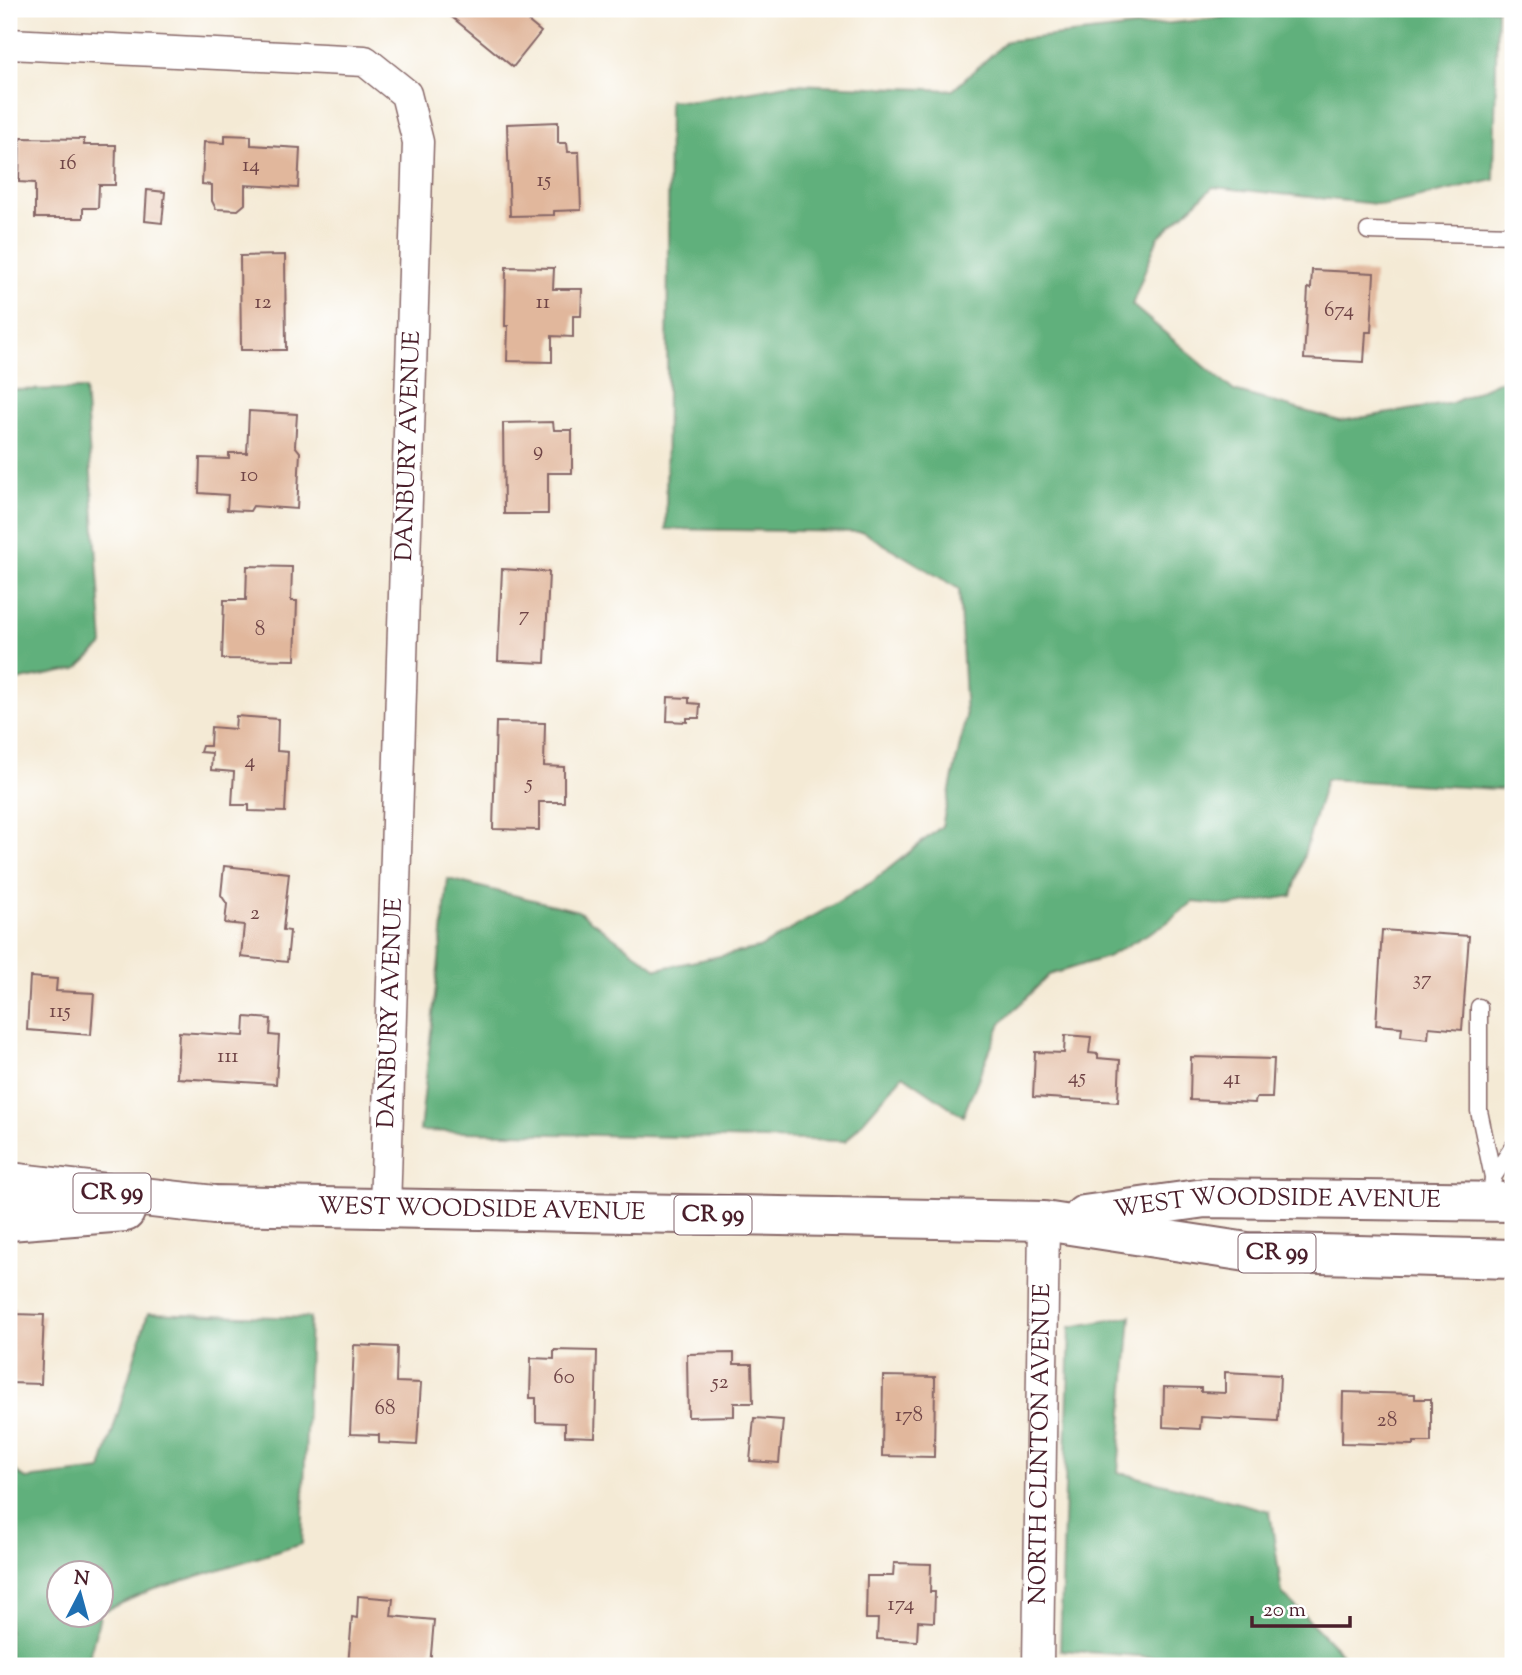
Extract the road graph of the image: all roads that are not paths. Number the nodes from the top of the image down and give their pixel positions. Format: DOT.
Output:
graph roads {
  1 [pos="9,44"];
  2 [pos="1368,231"];
  3 [pos="1513,234"];
  4 [pos="1479,1007"];
  5 [pos="1513,1147"];
  6 [pos="9,1182"];
  7 [pos="1499,1193"];
  8 [pos="214,1205"];
  9 [pos="385,1209"];
  10 [pos="9,1221"];
  11 [pos="1044,1221"];
  12 [pos="1513,1259"];
  13 [pos="1038,1666"];
  1 -- 9 [label="street, DANBURY AVENUE"];
  2 -- 3 [label="lane"];
  4 -- 7 [label="lane"];
  5 -- 7 [label="lane"];
  6 -- 8 [label="main road, WEST WOODSIDE AVENUE / CR 99"];
  7 -- 11 [label="main road, WEST WOODSIDE AVENUE / CR 99"];
  8 -- 9 [label="main road, WEST WOODSIDE AVENUE / CR 99"];
  8 -- 10 [label="main road, WEST WOODSIDE AVENUE / CR 99"];
  9 -- 11 [label="main road, WEST WOODSIDE AVENUE / CR 99"];
  11 -- 12 [label="main road, WEST WOODSIDE AVENUE / CR 99"];
  11 -- 13 [label="street, NORTH CLINTON AVENUE"];
}
